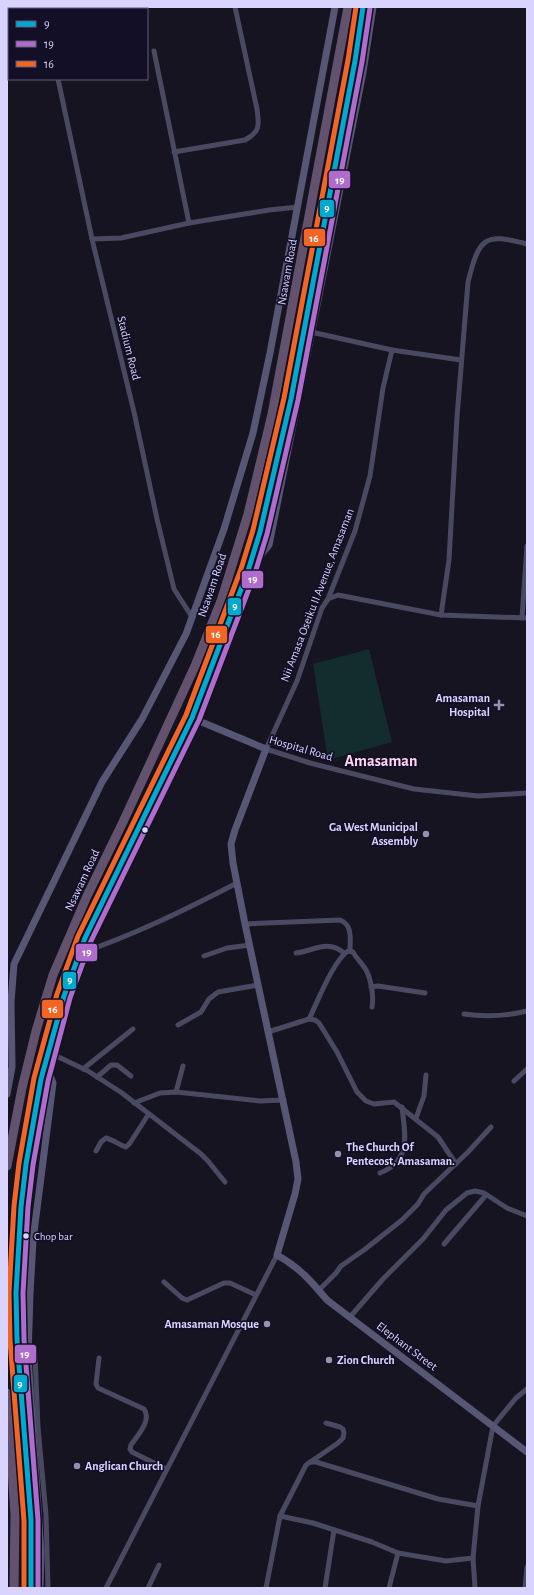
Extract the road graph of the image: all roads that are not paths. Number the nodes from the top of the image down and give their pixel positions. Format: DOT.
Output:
graph roads {
  1 [pos="235,7"];
  2 [pos="335,7"];
  3 [pos="348,7"];
  4 [pos="363,7"];
  5 [pos="373,7"];
  6 [pos="154,51"];
  7 [pos="58,80"];
  8 [pos="174,152"];
  9 [pos="298,207"];
  10 [pos="189,223"];
  11 [pos="92,239"];
  12 [pos="527,244"];
  13 [pos="311,332"];
  14 [pos="392,350"];
  15 [pos="461,360"];
  16 [pos="527,546"];
  17 [pos="248,571"];
  18 [pos="328,599"];
  19 [pos="441,615"];
  20 [pos="192,617"];
  21 [pos="524,618"];
  22 [pos="192,718"];
  23 [pos="266,750"];
  24 [pos="527,793"];
  25 [pos="238,883"];
  26 [pos="245,924"];
  27 [pos="250,945"];
  28 [pos="350,950"];
  29 [pos="296,953"];
  30 [pos="344,953"];
  31 [pos="78,954"];
  32 [pos="204,956"];
  33 [pos="258,985"];
  34 [pos="371,987"];
  35 [pos="9,994"];
  36 [pos="425,994"];
  37 [pos="372,1007"];
  38 [pos="527,1011"];
  39 [pos="464,1014"];
  40 [pos="310,1019"];
  41 [pos="178,1025"];
  42 [pos="133,1029"];
  43 [pos="268,1032"];
  44 [pos="48,1052"];
  45 [pos="45,1063"];
  46 [pos="183,1066"];
  47 [pos="83,1068"];
  48 [pos="527,1069"];
  49 [pos="426,1075"];
  50 [pos="131,1076"];
  51 [pos="97,1077"];
  52 [pos="514,1081"];
  53 [pos="176,1092"];
  54 [pos="7,1094"];
  55 [pos="284,1100"];
  56 [pos="134,1103"];
  57 [pos="402,1107"];
  58 [pos="148,1115"];
  59 [pos="416,1118"];
  60 [pos="491,1127"];
  61 [pos="96,1151"];
  62 [pos="456,1164"];
  63 [pos="7,1166"];
  64 [pos="380,1173"];
  65 [pos="225,1182"];
  66 [pos="486,1195"];
  67 [pos="527,1216"];
  68 [pos="444,1244"];
  69 [pos="277,1255"];
  70 [pos="164,1282"];
  71 [pos="319,1290"];
  72 [pos="256,1295"];
  73 [pos="350,1317"];
  74 [pos="28,1340"];
  75 [pos="99,1358"];
  76 [pos="527,1388"];
  77 [pos="7,1393"];
  78 [pos="8,1408"];
  79 [pos="326,1423"];
  80 [pos="493,1426"];
  81 [pos="527,1452"];
  82 [pos="310,1462"];
  83 [pos="166,1469"];
  84 [pos="478,1506"];
  85 [pos="280,1516"];
  86 [pos="334,1530"];
  87 [pos="398,1553"];
  88 [pos="473,1558"];
  89 [pos="159,1565"];
  90 [pos="527,1567"];
  91 [pos="14,1588"];
  92 [pos="31,1588"];
  93 [pos="40,1588"];
  94 [pos="48,1588"];
  95 [pos="107,1588"];
  96 [pos="148,1588"];
  97 [pos="266,1588"];
  98 [pos="325,1588"];
  99 [pos="389,1588"];
  100 [pos="475,1588"];
  101 [pos="525,1588"];
  1 -- 8 [label="street"];
  2 -- 9 [label="main road"];
  3 -- 63 [label="highway, Nsawam Road"];
  4 -- 17 [label="highway"];
  5 -- 13 [label="main road"];
  6 -- 8 [label="street"];
  7 -- 11 [label="street, Stadium Road"];
  8 -- 10 [label="street"];
  9 -- 10 [label="street"];
  9 -- 20 [label="main road"];
  10 -- 11 [label="street"];
  11 -- 20 [label="street, Stadium Road"];
  12 -- 15 [label="street"];
  13 -- 14 [label="street"];
  13 -- 17 [label="main road"];
  14 -- 15 [label="street"];
  14 -- 18 [label="street, Nii Amasa Oseiku II Avenue, Amasaman"];
  15 -- 19 [label="street"];
  16 -- 21 [label="street"];
  17 -- 22 [label="highway"];
  18 -- 19 [label="street"];
  18 -- 23 [label="street, Nii Amasa Oseiku II Avenue, Amasaman"];
  19 -- 21 [label="street"];
  20 -- 35 [label="main road"];
  22 -- 23 [label="main road, Hospital Road"];
  22 -- 31 [label="highway"];
  23 -- 24 [label="street, Hospital Road"];
  23 -- 25 [label="main road"];
  25 -- 26 [label="main road"];
  25 -- 31 [label="street"];
  26 -- 27 [label="main road"];
  26 -- 28 [label="street"];
  27 -- 32 [label="street"];
  27 -- 33 [label="main road"];
  28 -- 30 [label="street"];
  28 -- 34 [label="street"];
  29 -- 30 [label="street"];
  30 -- 40 [label="street"];
  31 -- 44 [label="highway"];
  33 -- 41 [label="street"];
  33 -- 43 [label="main road"];
  34 -- 36 [label="street"];
  34 -- 37 [label="street"];
  35 -- 54 [label="main road"];
  38 -- 39 [label="street"];
  40 -- 43 [label="street"];
  40 -- 57 [label="street"];
  42 -- 47 [label="street"];
  43 -- 55 [label="main road"];
  44 -- 45 [label="highway"];
  44 -- 47 [label="street"];
  45 -- 74 [label="main road"];
  45 -- 92 [label="highway"];
  46 -- 53 [label="street"];
  47 -- 51 [label="street"];
  48 -- 52 [label="street"];
  49 -- 59 [label="street"];
  50 -- 51 [label="street"];
  51 -- 56 [label="street"];
  53 -- 55 [label="street"];
  53 -- 56 [label="street"];
  55 -- 69 [label="main road"];
  56 -- 58 [label="street"];
  57 -- 59 [label="street"];
  57 -- 64 [label="street"];
  58 -- 61 [label="street"];
  58 -- 65 [label="street"];
  59 -- 62 [label="street"];
  60 -- 62 [label="street"];
  62 -- 71 [label="street"];
  66 -- 67 [label="street"];
  66 -- 68 [label="street"];
  66 -- 73 [label="street"];
  69 -- 71 [label="main road, Elephant Street"];
  69 -- 72 [label="street"];
  70 -- 72 [label="street"];
  71 -- 73 [label="main road, Elephant Street"];
  72 -- 83 [label="street"];
  73 -- 80 [label="main road, Elephant Street"];
  74 -- 93 [label="main road"];
  74 -- 94 [label="street"];
  75 -- 83 [label="street"];
  76 -- 80 [label="street"];
  77 -- 78 [label="highway"];
  78 -- 91 [label="highway"];
  79 -- 82 [label="street"];
  80 -- 81 [label="main road, Elephant Street"];
  80 -- 84 [label="street"];
  82 -- 84 [label="street"];
  82 -- 85 [label="street"];
  83 -- 95 [label="street"];
  84 -- 88 [label="street"];
  85 -- 86 [label="street"];
  85 -- 97 [label="street"];
  86 -- 87 [label="street"];
  86 -- 98 [label="street"];
  87 -- 88 [label="street"];
  87 -- 99 [label="street"];
  88 -- 100 [label="street"];
  89 -- 96 [label="street"];
  90 -- 101 [label="street"];
}
